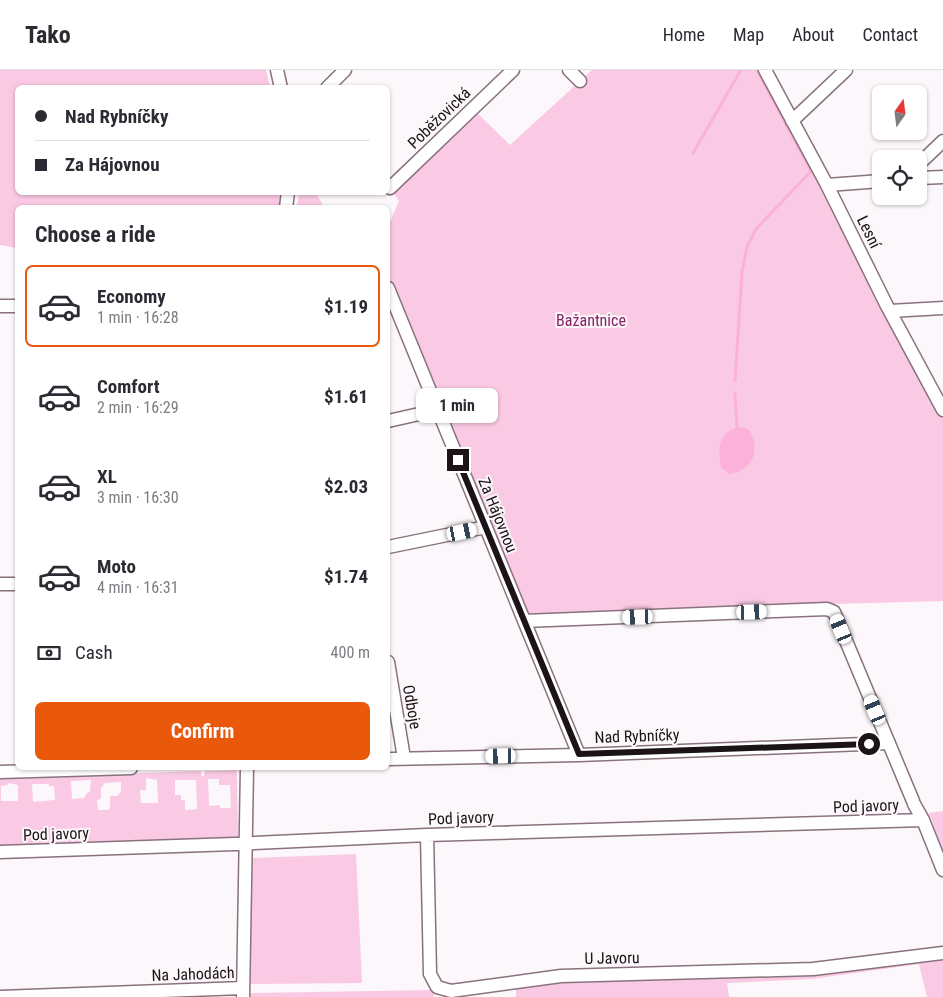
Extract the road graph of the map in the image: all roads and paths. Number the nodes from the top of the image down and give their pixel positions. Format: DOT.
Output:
graph roads {
  1 [pos="277,70"];
  2 [pos="345,70"];
  3 [pos="513,70"];
  4 [pos="569,70"];
  5 [pos="765,70"];
  6 [pos="846,70"];
  7 [pos="580,82"];
  8 [pos="280,85"];
  9 [pos="331,85"];
  10 [pos="792,121"];
  11 [pos="943,141"];
  12 [pos="927,156"];
  13 [pos="943,177"];
  14 [pos="927,178"];
  15 [pos="872,182"];
  16 [pos="827,186"];
  17 [pos="390,188"];
  18 [pos="390,293"];
  19 [pos="0,306"];
  20 [pos="15,306"];
  21 [pos="943,308"];
  22 [pos="890,311"];
  23 [pos="437,410"];
  24 [pos="943,410"];
  25 [pos="390,421"];
  26 [pos="486,527"];
  27 [pos="390,547"];
  28 [pos="0,584"];
  29 [pos="15,584"];
  30 [pos="524,621"];
  31 [pos="390,674"];
  32 [pos="888,743"];
  33 [pos="579,754"];
  34 [pos="404,758"];
  35 [pos="390,759"];
  36 [pos="47,770"];
  37 [pos="247,770"];
  38 [pos="0,772"];
  39 [pos="923,820"];
  40 [pos="427,835"];
  41 [pos="246,844"];
  42 [pos="0,852"];
  43 [pos="943,870"];
  44 [pos="943,953"];
  45 [pos="243,993"];
  46 [pos="0,997"];
  1 -- 8 [label="street"];
  2 -- 9 [label="street"];
  3 -- 17 [label="street, Poběžovická"];
  4 -- 7 [label="street"];
  5 -- 10 [label="street, Lesní"];
  6 -- 10 [label="street"];
  10 -- 16 [label="street, Lesní"];
  11 -- 12 [label="street"];
  13 -- 14 [label="street"];
  15 -- 16 [label="street"];
  16 -- 22 [label="street, Lesní"];
  18 -- 23 [label="street, Za Hájovnou"];
  19 -- 20 [label="street"];
  21 -- 22 [label="street"];
  22 -- 24 [label="street, Lesní"];
  23 -- 25 [label="street"];
  23 -- 26 [label="street, Za Hájovnou"];
  26 -- 27 [label="street"];
  26 -- 30 [label="street, Za Hájovnou"];
  28 -- 29 [label="street"];
  30 -- 32 [label="street"];
  30 -- 33 [label="street, Za Hájovnou"];
  31 -- 34 [label="street, Odboje"];
  32 -- 33 [label="street, Nad Rybníčky"];
  32 -- 39 [label="street"];
  33 -- 34 [label="street, Nad Rybníčky"];
  34 -- 35 [label="street, Nad Rybníčky"];
  36 -- 38 [label="street"];
  37 -- 41 [label="street, Na Jahodách"];
  39 -- 40 [label="street, Pod javory"];
  39 -- 43 [label="street"];
  40 -- 41 [label="street, Pod javory"];
  40 -- 44 [label="street, U Javoru"];
  41 -- 42 [label="street, Pod javory"];
  41 -- 45 [label="street, Na Jahodách"];
  45 -- 46 [label="street, Na Jahodách"];
}
